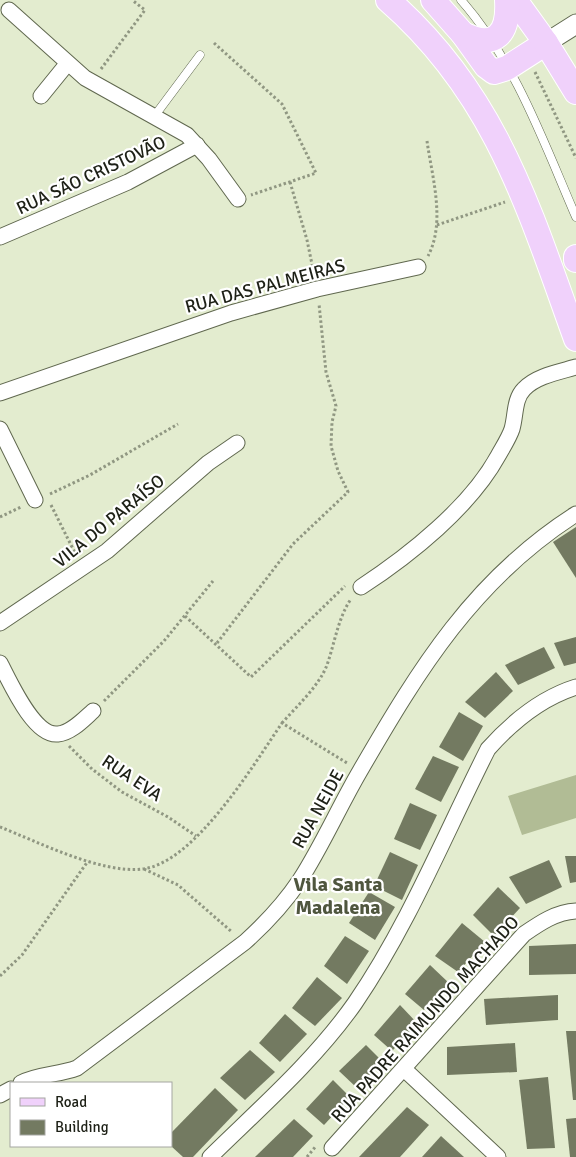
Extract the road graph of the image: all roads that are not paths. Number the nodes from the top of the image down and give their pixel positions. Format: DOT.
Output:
graph roads {
  1 [pos="388,0"];
  2 [pos="432,0"];
  3 [pos="461,0"];
  4 [pos="507,0"];
  5 [pos="515,0"];
  6 [pos="537,0"];
  7 [pos="9,9"];
  8 [pos="576,24"];
  9 [pos="463,34"];
  10 [pos="490,40"];
  11 [pos="546,43"];
  12 [pos="200,55"];
  13 [pos="67,64"];
  14 [pos="507,68"];
  15 [pos="576,92"];
  16 [pos="41,96"];
  17 [pos="153,118"];
  18 [pos="197,144"];
  19 [pos="238,199"];
  20 [pos="576,217"];
  21 [pos="0,237"];
  22 [pos="418,267"];
  23 [pos="576,339"];
  24 [pos="576,367"];
  25 [pos="0,393"];
  26 [pos="0,429"];
  27 [pos="237,444"];
  28 [pos="40,498"];
  29 [pos="576,514"];
  30 [pos="358,591"];
  31 [pos="0,623"];
  32 [pos="1,666"];
  33 [pos="576,688"];
  34 [pos="93,711"];
  35 [pos="576,911"];
  36 [pos="404,1069"];
  37 [pos="24,1082"];
  38 [pos="332,1148"];
  39 [pos="210,1157"];
  40 [pos="498,1157"];
  1 -- 23 [label="main road"];
  2 -- 9 [label="main road"];
  3 -- 10 [label="lane"];
  4 -- 10 [label="main road"];
  5 -- 11 [label="main road"];
  6 -- 11 [label="main road"];
  7 -- 13 [label="street"];
  8 -- 11 [label="street"];
  9 -- 10 [label="main road"];
  9 -- 14 [label="main road"];
  10 -- 14 [label="lane"];
  11 -- 14 [label="main road"];
  11 -- 15 [label="main road"];
  12 -- 17 [label="lane"];
  13 -- 16 [label="street"];
  13 -- 17 [label="street"];
  14 -- 20 [label="lane"];
  17 -- 18 [label="street"];
  18 -- 19 [label="street"];
  18 -- 21 [label="street, RUA SÃO CRISTOVÃO"];
  22 -- 25 [label="street, RUA DAS PALMEIRAS"];
  24 -- 30 [label="street"];
  26 -- 28 [label="street"];
  27 -- 31 [label="street, VILA DO PARAÍSO"];
  29 -- 37 [label="street, RUA NEIDE"];
  32 -- 34 [label="street"];
  33 -- 39 [label="street"];
  35 -- 36 [label="street, RUA PADRE RAIMUNDO MACHADO"];
  36 -- 38 [label="street, RUA PADRE RAIMUNDO MACHADO"];
  36 -- 40 [label="street"];
}
